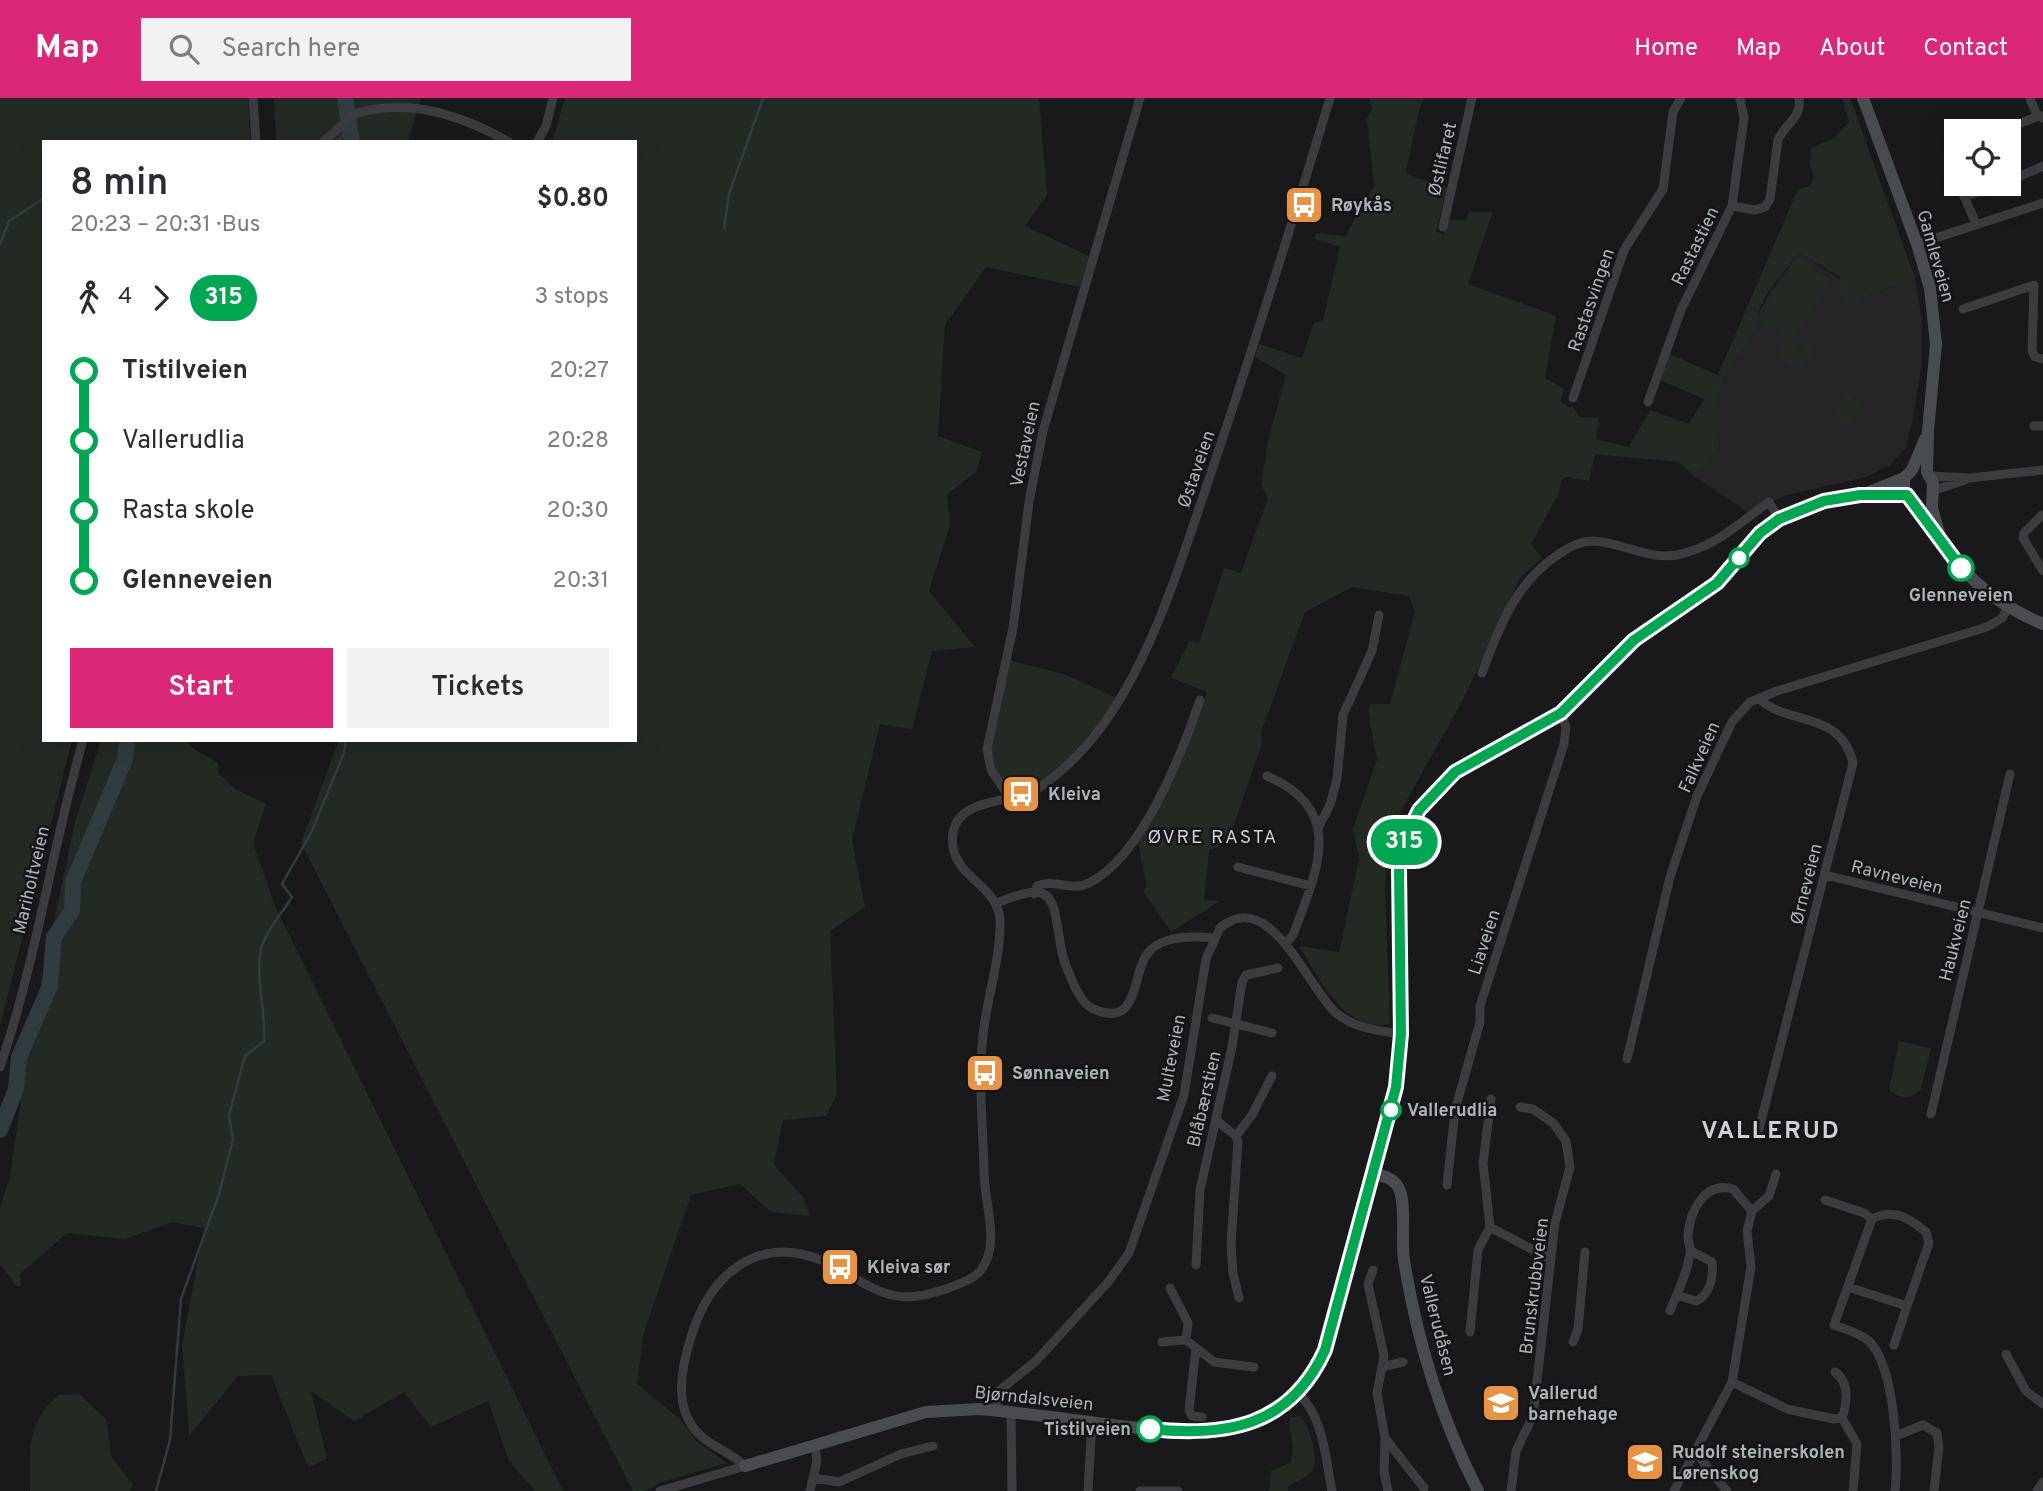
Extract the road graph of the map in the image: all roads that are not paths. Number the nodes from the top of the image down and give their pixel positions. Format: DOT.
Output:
graph roads {
  1 [pos="253,98"];
  2 [pos="553,98"];
  3 [pos="1140,98"];
  4 [pos="1329,98"];
  5 [pos="1472,98"];
  6 [pos="1681,98"];
  7 [pos="1740,98"];
  8 [pos="1799,98"];
  9 [pos="1863,98"];
  10 [pos="2030,98"];
  11 [pos="2041,117"];
  12 [pos="2021,124"];
  13 [pos="256,140"];
  14 [pos="325,140"];
  15 [pos="505,140"];
  16 [pos="538,140"];
  17 [pos="2043,166"];
  18 [pos="2021,176"];
  19 [pos="1964,197"];
  20 [pos="2043,203"];
  21 [pos="1732,206"];
  22 [pos="1976,225"];
  23 [pos="1443,227"];
  24 [pos="1917,244"];
  25 [pos="2038,284"];
  26 [pos="1963,309"];
  27 [pos="2043,359"];
  28 [pos="1573,398"];
  29 [pos="1648,402"];
  30 [pos="1928,431"];
  31 [pos="2043,470"];
  32 [pos="1908,474"];
  33 [pos="1929,474"];
  34 [pos="1970,478"];
  35 [pos="1931,492"];
  36 [pos="1860,495"];
  37 [pos="1909,496"];
  38 [pos="2042,515"];
  39 [pos="1779,519"];
  40 [pos="1941,540"];
  41 [pos="2043,571"];
  42 [pos="2008,608"];
  43 [pos="1379,615"];
  44 [pos="2043,624"];
  45 [pos="1482,673"];
  46 [pos="1759,698"];
  47 [pos="1200,700"];
  48 [pos="1561,713"];
  49 [pos="82,742"];
  50 [pos="2010,774"];
  51 [pos="1267,776"];
  52 [pos="1010,798"];
  53 [pos="1318,828"];
  54 [pos="1238,867"];
  55 [pos="1825,876"];
  56 [pos="1311,886"];
  57 [pos="1034,894"];
  58 [pos="997,903"];
  59 [pos="1978,912"];
  60 [pos="2043,928"];
  61 [pos="1213,938"];
  62 [pos="1286,943"];
  63 [pos="1278,968"];
  64 [pos="1212,1018"];
  65 [pos="1234,1026"];
  66 [pos="1272,1033"];
  67 [pos="1401,1034"];
  68 [pos="1627,1059"];
  69 [pos="0,1066"];
  70 [pos="1272,1076"];
  71 [pos="1492,1099"];
  72 [pos="1520,1107"];
  73 [pos="1931,1114"];
  74 [pos="1216,1120"];
  75 [pos="1759,1129"];
  76 [pos="1236,1136"];
  77 [pos="1374,1174"];
  78 [pos="1776,1174"];
  79 [pos="1447,1185"];
  80 [pos="1825,1200"];
  81 [pos="1752,1211"];
  82 [pos="1872,1219"];
  83 [pos="1490,1227"];
  84 [pos="1691,1251"];
  85 [pos="1585,1252"];
  86 [pos="1550,1259"];
  87 [pos="1196,1265"];
  88 [pos="1373,1270"];
  89 [pos="1848,1287"];
  90 [pos="1170,1288"];
  91 [pos="1677,1294"];
  92 [pos="1239,1298"];
  93 [pos="1907,1306"];
  94 [pos="1670,1311"];
  95 [pos="1470,1332"];
  96 [pos="1186,1340"];
  97 [pos="1162,1342"];
  98 [pos="1573,1342"];
  99 [pos="1894,1345"];
  100 [pos="1196,1348"];
  101 [pos="2006,1354"];
  102 [pos="1403,1362"];
  103 [pos="1254,1367"];
  104 [pos="1382,1367"];
  105 [pos="1835,1372"];
  106 [pos="1732,1382"];
  107 [pos="1297,1392"];
  108 [pos="2043,1404"];
  109 [pos="995,1411"];
  110 [pos="1011,1413"];
  111 [pos="1202,1417"];
  112 [pos="1842,1418"];
  113 [pos="1092,1422"];
  114 [pos="1898,1435"];
  115 [pos="1385,1438"];
  116 [pos="815,1446"];
  117 [pos="933,1446"];
  118 [pos="1696,1453"];
  119 [pos="745,1466"];
  120 [pos="813,1478"];
  121 [pos="2043,1482"];
  122 [pos="1424,1488"];
  123 [pos="660,1491"];
  124 [pos="810,1491"];
  125 [pos="1012,1491"];
  126 [pos="1088,1491"];
  127 [pos="1140,1491"];
  128 [pos="1178,1491"];
  129 [pos="1332,1491"];
  130 [pos="1388,1491"];
  131 [pos="1478,1491"];
  132 [pos="1511,1491"];
  133 [pos="1674,1491"];
  134 [pos="1727,1491"];
  135 [pos="1853,1491"];
  136 [pos="1895,1491"];
  137 [pos="1934,1491"];
  138 [pos="2037,1491"];
  1 -- 13 [label="street"];
  2 -- 16 [label="street"];
  3 -- 52 [label="street, Vestaveien"];
  4 -- 52 [label="street, Østaveien"];
  5 -- 23 [label="street, Østlifaret"];
  6 -- 28 [label="street, Rastasvingen"];
  7 -- 21 [label="street, Rastastien"];
  8 -- 21 [label="street"];
  9 -- 24 [label="street, Gamleveien"];
  10 -- 11 [label="street"];
  11 -- 12 [label="street"];
  14 -- 15 [label="street"];
  17 -- 18 [label="street"];
  19 -- 22 [label="street"];
  20 -- 22 [label="street"];
  21 -- 29 [label="street, Rastastien"];
  22 -- 24 [label="street"];
  24 -- 30 [label="street, Gamleveien"];
  25 -- 26 [label="street"];
  25 -- 27 [label="street"];
  30 -- 32 [label="street, Gamleveien"];
  30 -- 33 [label="street, Gamleveien"];
  31 -- 34 [label="street"];
  32 -- 33 [label="street"];
  32 -- 36 [label="street, Bjørndalsveien"];
  32 -- 37 [label="street, Gamleveien"];
  33 -- 34 [label="street"];
  33 -- 35 [label="street, Gamleveien"];
  34 -- 35 [label="street"];
  35 -- 37 [label="street"];
  35 -- 40 [label="street, Gamleveien"];
  36 -- 37 [label="street, Bjørndalsveien"];
  36 -- 39 [label="street, Bjørndalsveien"];
  37 -- 40 [label="street, Gamleveien"];
  38 -- 41 [label="street"];
  39 -- 45 [label="street"];
  39 -- 48 [label="street, Bjørndalsveien"];
  40 -- 42 [label="street, Gamleveien"];
  42 -- 44 [label="street, Gamleveien"];
  42 -- 46 [label="street, Falkveien"];
  43 -- 53 [label="street"];
  46 -- 55 [label="street, Ørneveien"];
  46 -- 68 [label="street, Falkveien"];
  47 -- 57 [label="street"];
  48 -- 67 [label="street, Bjørndalsveien"];
  48 -- 79 [label="street, Liaveien"];
  49 -- 69 [label="street, Mariholtveien"];
  50 -- 59 [label="street, Haukveien"];
  51 -- 53 [label="street"];
  52 -- 58 [label="street"];
  53 -- 56 [label="street"];
  54 -- 56 [label="street"];
  55 -- 59 [label="street, Ravneveien"];
  55 -- 75 [label="street, Ørneveien"];
  56 -- 62 [label="street"];
  57 -- 58 [label="street"];
  57 -- 61 [label="street"];
  58 -- 119 [label="street"];
  59 -- 60 [label="street, Ravneveien"];
  59 -- 73 [label="street, Haukveien"];
  61 -- 62 [label="street"];
  61 -- 109 [label="street, Multeveien"];
  62 -- 67 [label="street"];
  63 -- 65 [label="street, Blåbærstien"];
  64 -- 65 [label="street"];
  65 -- 66 [label="street"];
  65 -- 74 [label="street, Blåbærstien"];
  67 -- 77 [label="street, Bjørndalsveien"];
  70 -- 76 [label="street"];
  71 -- 83 [label="street"];
  72 -- 86 [label="street, Brunskrubbveien"];
  74 -- 76 [label="street"];
  74 -- 87 [label="street, Blåbærstien"];
  76 -- 92 [label="street"];
  77 -- 107 [label="street, Bjørndalsveien"];
  77 -- 131 [label="street, Vallerudåsen"];
  78 -- 81 [label="street"];
  80 -- 82 [label="street"];
  81 -- 84 [label="street"];
  81 -- 106 [label="street"];
  82 -- 89 [label="street"];
  82 -- 93 [label="street"];
  83 -- 86 [label="street"];
  83 -- 95 [label="street"];
  84 -- 91 [label="street"];
  84 -- 91 [label="street"];
  85 -- 98 [label="street"];
  86 -- 132 [label="street, Brunskrubbveien"];
  88 -- 104 [label="street"];
  89 -- 93 [label="street"];
  89 -- 114 [label="street"];
  90 -- 96 [label="street"];
  91 -- 94 [label="street"];
  93 -- 99 [label="street"];
  96 -- 97 [label="street"];
  96 -- 100 [label="street"];
  100 -- 103 [label="street"];
  100 -- 111 [label="street"];
  101 -- 108 [label="street"];
  102 -- 104 [label="street"];
  104 -- 115 [label="street"];
  105 -- 112 [label="street"];
  106 -- 112 [label="street"];
  106 -- 118 [label="street"];
  107 -- 113 [label="street, Bjørndalsveien"];
  107 -- 129 [label="street"];
  109 -- 110 [label="street, Bjørndalsveien"];
  109 -- 116 [label="street, Bjørndalsveien"];
  110 -- 113 [label="street, Bjørndalsveien"];
  110 -- 125 [label="street"];
  112 -- 135 [label="street"];
  113 -- 126 [label="street"];
  114 -- 136 [label="street"];
  114 -- 137 [label="street"];
  115 -- 122 [label="street"];
  115 -- 130 [label="street"];
  116 -- 119 [label="street, Bjørndalsveien"];
  116 -- 120 [label="street"];
  117 -- 120 [label="street"];
  118 -- 133 [label="street"];
  118 -- 134 [label="street"];
  119 -- 123 [label="street, Bjørndalsveien"];
  120 -- 124 [label="street"];
  121 -- 138 [label="street"];
  127 -- 128 [label="street"];
}
